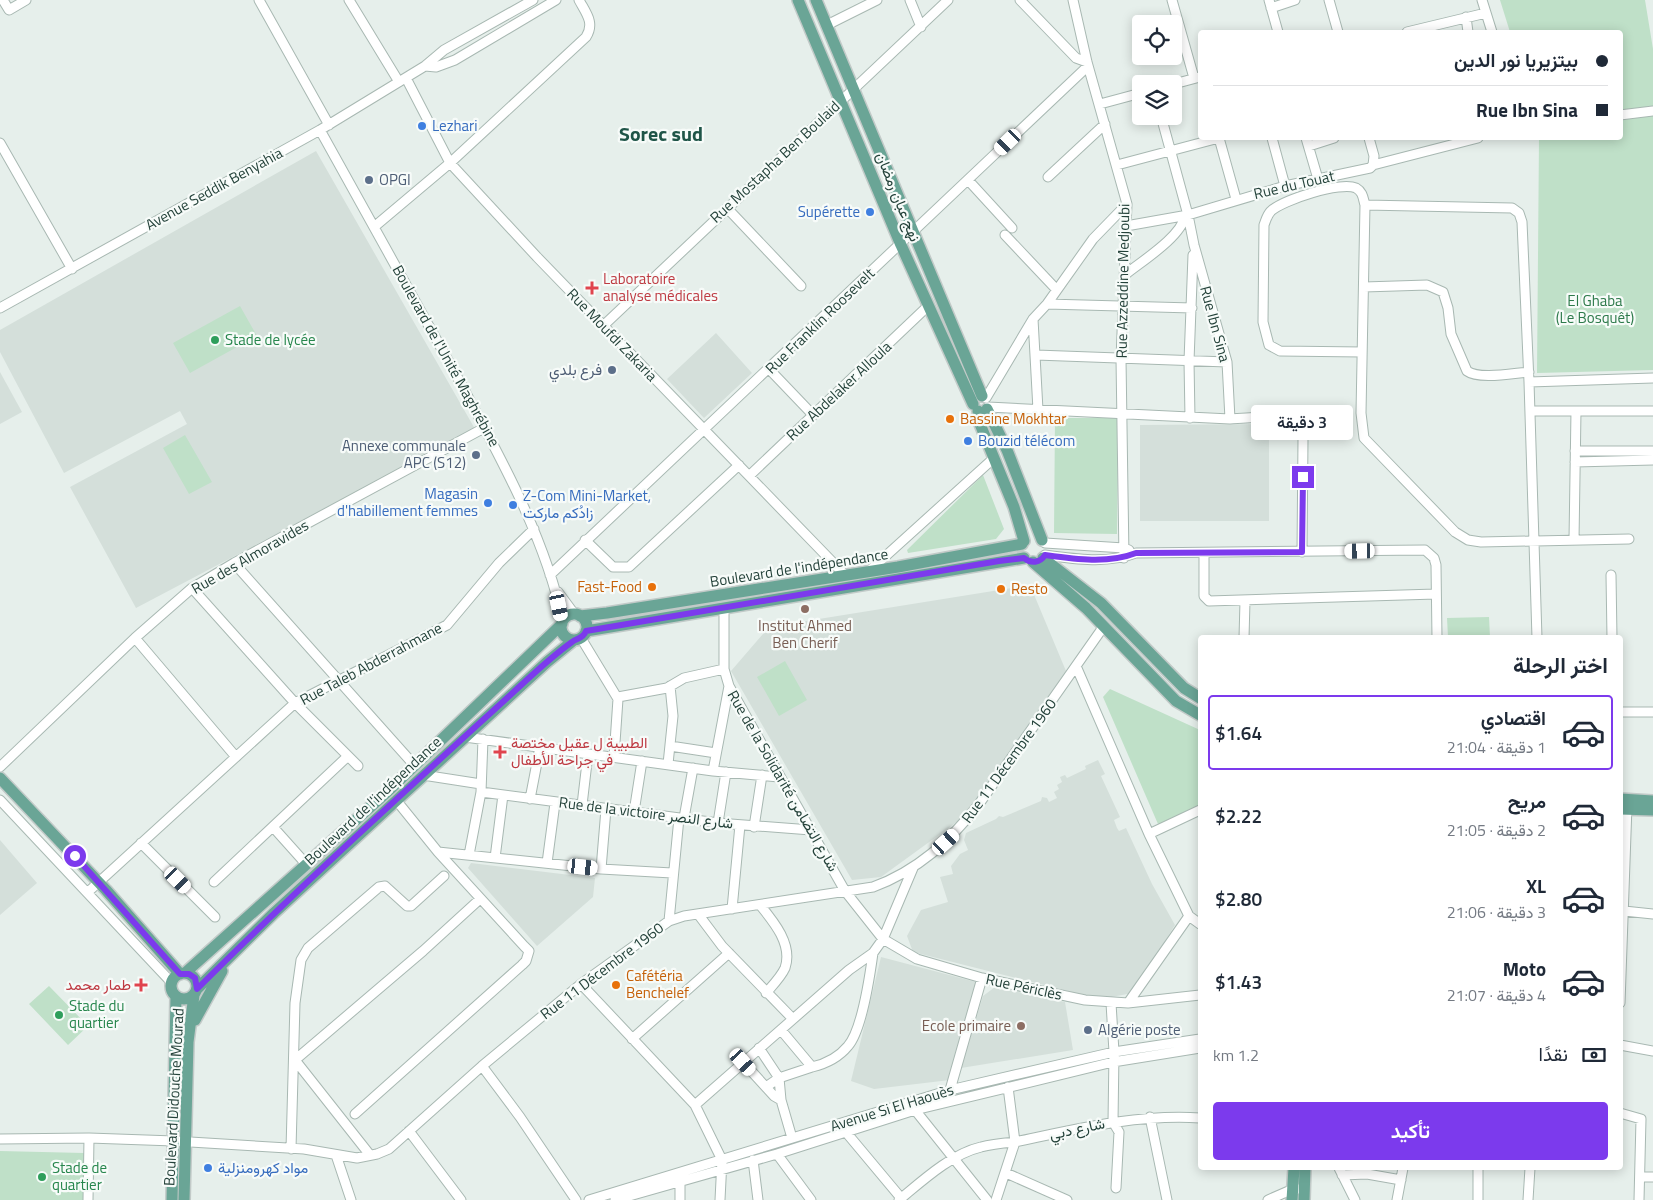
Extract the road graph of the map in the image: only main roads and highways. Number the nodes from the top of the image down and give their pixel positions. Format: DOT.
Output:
graph roads {
  1 [pos="798,0"];
  2 [pos="816,0"];
  3 [pos="982,404"];
  4 [pos="1023,542"];
  5 [pos="1039,553"];
  6 [pos="825,577"];
  7 [pos="825,592"];
  8 [pos="577,615"];
  9 [pos="562,623"];
  10 [pos="581,636"];
  11 [pos="1198,697"];
  12 [pos="1198,714"];
  13 [pos="0,778"];
  14 [pos="1653,801"];
  15 [pos="1623,804"];
  16 [pos="1653,810"];
  17 [pos="231,955"];
  18 [pos="182,973"];
  19 [pos="196,992"];
  20 [pos="176,996"];
  21 [pos="189,1034"];
  22 [pos="1294,1170"];
  23 [pos="1304,1170"];
  24 [pos="1298,1194"];
  25 [pos="172,1200"];
  26 [pos="184,1200"];
  1 -- 3 [label="main road, نهج عبان رمضان"];
  2 -- 3 [label="main road, نهج عبان رمضان"];
  3 -- 4 [label="main road, نهج عبان رمضان"];
  3 -- 5 [label="main road, نهج عبان رمضان"];
  4 -- 5 [label="main road, نهج عبان رمضان"];
  4 -- 5 [label="main road, Boulevard de l'indépendance"];
  4 -- 6 [label="main road, Boulevard de l'indépendance"];
  5 -- 7 [label="main road, Boulevard de l'indépendance"];
  5 -- 11 [label="main road"];
  5 -- 12 [label="main road"];
  6 -- 7 [label="main road"];
  6 -- 8 [label="main road, Boulevard de l'indépendance"];
  7 -- 10 [label="main road, Boulevard de l'indépendance"];
  8 -- 9 [label="main road"];
  8 -- 10 [label="main road"];
  9 -- 10 [label="main road"];
  9 -- 18 [label="main road, Boulevard de l'indépendance"];
  10 -- 17 [label="main road, Boulevard de l'indépendance"];
  13 -- 18 [label="main road"];
  14 -- 15 [label="main road"];
  15 -- 16 [label="main road"];
  17 -- 19 [label="main road, Boulevard de l'indépendance"];
  17 -- 21 [label="main road"];
  18 -- 19 [label="main road"];
  18 -- 20 [label="main road"];
  19 -- 20 [label="main road"];
  19 -- 21 [label="main road, Boulevard Didouche Mourad"];
  20 -- 25 [label="main road, Boulevard Didouche Mourad"];
  21 -- 26 [label="main road, Boulevard Didouche Mourad"];
  22 -- 24 [label="main road"];
  23 -- 24 [label="main road"];
}
